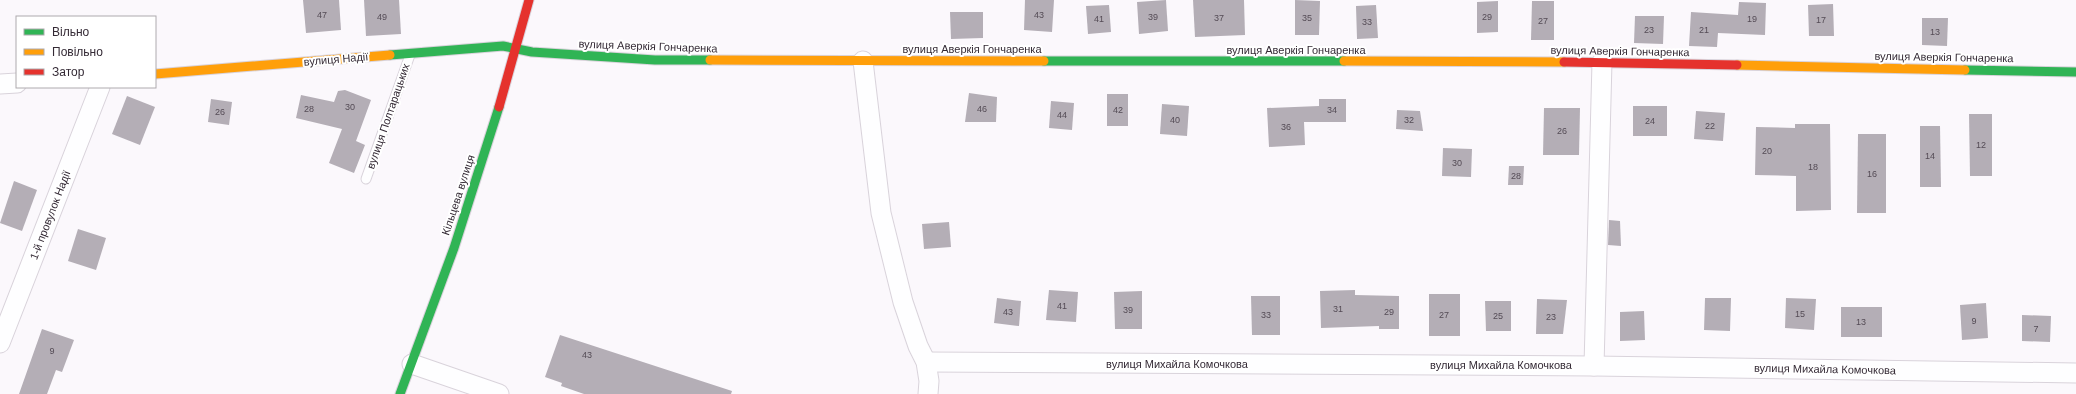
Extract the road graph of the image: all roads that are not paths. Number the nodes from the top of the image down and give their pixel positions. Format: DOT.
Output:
graph roads {
  1 [pos="529,0"];
  2 [pos="516,48"];
  3 [pos="410,53"];
  4 [pos="862,61"];
  5 [pos="1602,62"];
  6 [pos="2076,72"];
  7 [pos="156,74"];
  8 [pos="16,83"];
  9 [pos="0,84"];
  10 [pos="100,88"];
  11 [pos="366,179"];
  12 [pos="0,344"];
  13 [pos="926,362"];
  14 [pos="412,364"];
  15 [pos="1594,366"];
  16 [pos="2076,373"];
  17 [pos="400,394"];
  18 [pos="499,394"];
  19 [pos="928,394"];
  1 -- 2 [label="street, Кільцева вулиця"];
  2 -- 3 [label="street, вулиця Надії"];
  2 -- 4 [label="street, вулиця Аверкія Гончаренка"];
  2 -- 14 [label="street, Кільцева вулиця"];
  3 -- 7 [label="street, вулиця Надії"];
  3 -- 11 [label="lane, вулиця Полтарацьких"];
  4 -- 5 [label="street, вулиця Аверкія Гончаренка"];
  4 -- 13 [label="street"];
  5 -- 6 [label="street, вулиця Аверкія Гончаренка"];
  5 -- 15 [label="street"];
  8 -- 9 [label="street"];
  10 -- 12 [label="street, 1-й провулок Надії"];
  13 -- 15 [label="street, вулиця Михайла Комочкова"];
  13 -- 19 [label="street"];
  14 -- 17 [label="street, Кільцева вулиця"];
  14 -- 18 [label="street"];
  15 -- 16 [label="street, вулиця Михайла Комочкова"];
}
